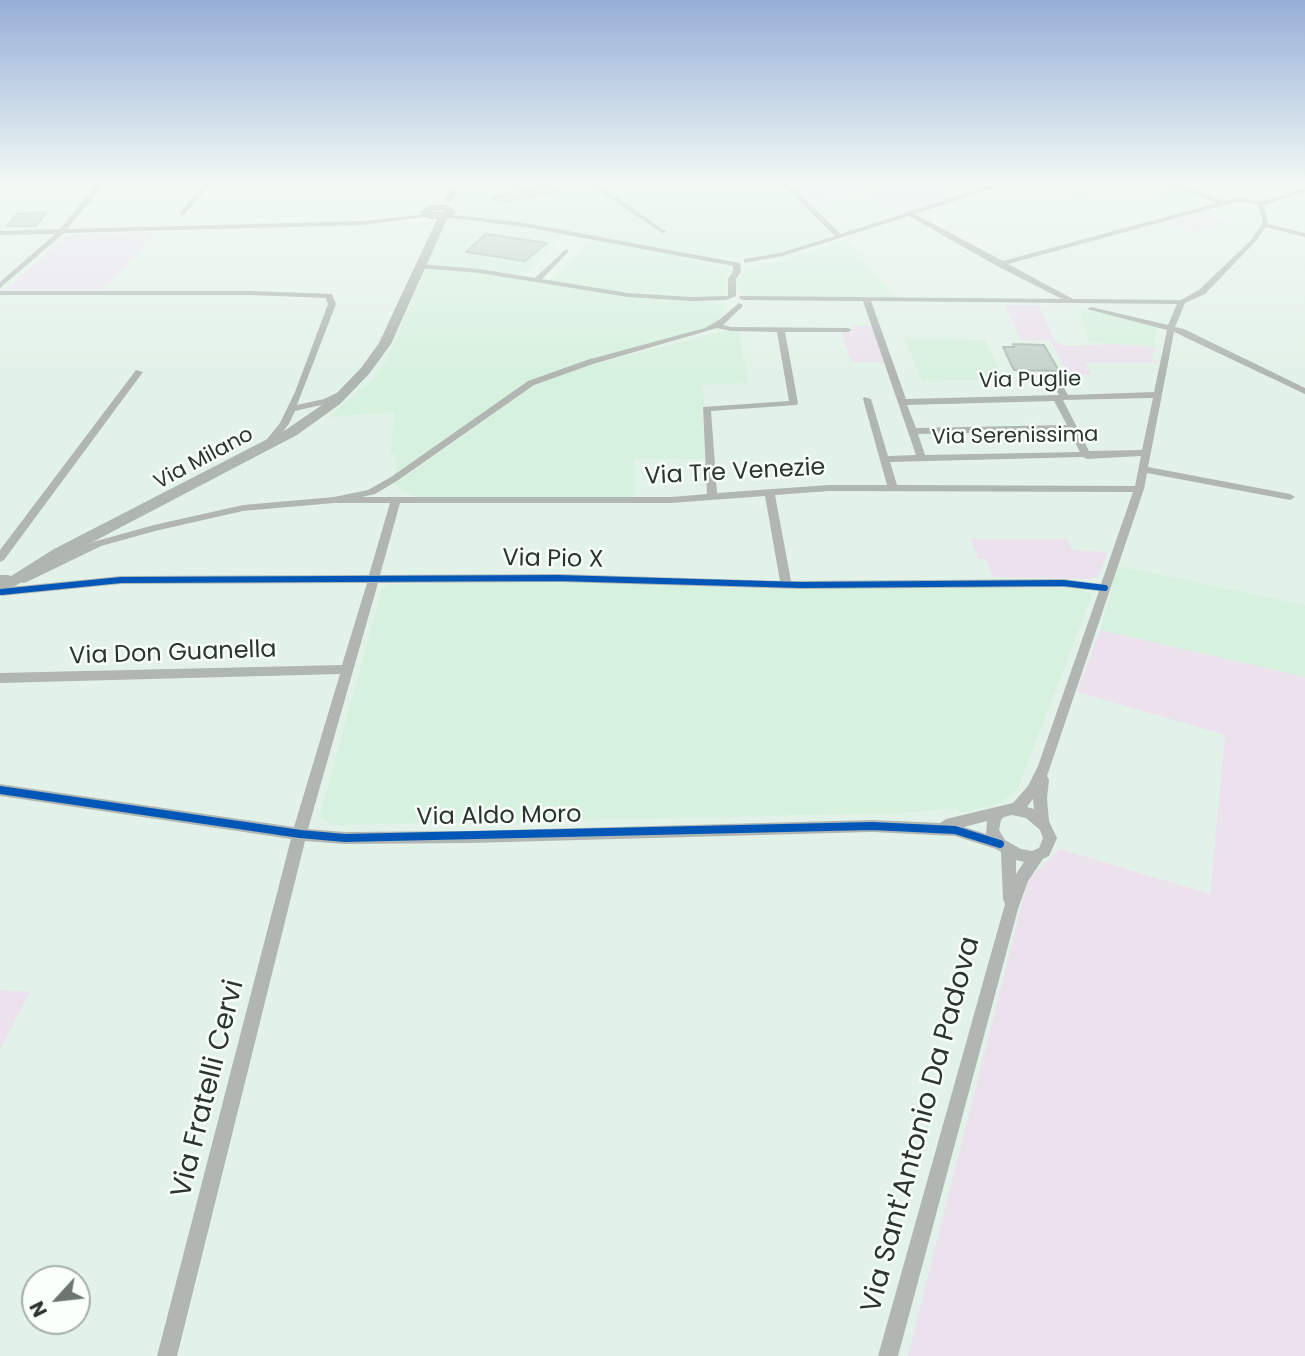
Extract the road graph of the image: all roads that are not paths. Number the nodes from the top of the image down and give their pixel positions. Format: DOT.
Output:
graph roads {
  1 [pos="44,247"];
  2 [pos="430,247"];
  3 [pos="639,247"];
  4 [pos="805,247"];
  5 [pos="969,247"];
  6 [pos="1061,247"];
  7 [pos="1247,247"];
  8 [pos="566,251"];
  9 [pos="781,255"];
  10 [pos="1000,264"];
  11 [pos="744,265"];
  12 [pos="422,266"];
  13 [pos="536,281"];
  14 [pos="0,286"];
  15 [pos="0,293"];
  16 [pos="734,299"];
  17 [pos="1062,299"];
  18 [pos="867,301"];
  19 [pos="1182,302"];
  20 [pos="1079,306"];
  21 [pos="719,324"];
  22 [pos="394,327"];
  23 [pos="1171,328"];
  24 [pos="780,330"];
  25 [pos="848,330"];
  26 [pos="139,372"];
  27 [pos="1053,376"];
  28 [pos="1305,379"];
  29 [pos="1284,381"];
  30 [pos="1305,391"];
  31 [pos="299,392"];
  32 [pos="1158,395"];
  33 [pos="1061,398"];
  34 [pos="867,399"];
  35 [pos="904,402"];
  36 [pos="318,407"];
  37 [pos="292,409"];
  38 [pos="297,428"];
  39 [pos="1073,428"];
  40 [pos="913,431"];
  41 [pos="1147,453"];
  42 [pos="1087,456"];
  43 [pos="922,458"];
  44 [pos="884,459"];
  45 [pos="1144,469"];
  46 [pos="379,488"];
  47 [pos="893,488"];
  48 [pos="1139,489"];
  49 [pos="770,493"];
  50 [pos="1290,497"];
  51 [pos="712,498"];
  52 [pos="334,500"];
  53 [pos="382,501"];
  54 [pos="400,501"];
  55 [pos="147,523"];
  56 [pos="113,530"];
  57 [pos="59,553"];
  58 [pos="0,558"];
  59 [pos="374,579"];
  60 [pos="786,584"];
  61 [pos="5,585"];
  62 [pos="1105,587"];
  63 [pos="348,669"];
  64 [pos="0,678"];
  65 [pos="1045,766"];
  66 [pos="2,793"];
  67 [pos="1017,809"];
  68 [pos="1000,812"];
  69 [pos="1042,822"];
  70 [pos="929,828"];
  71 [pos="300,834"];
  72 [pos="1004,848"];
  73 [pos="1037,856"];
  74 [pos="1010,909"];
  75 [pos="167,1356"];
  76 [pos="888,1356"];
  1 -- 14 [label="street"];
  2 -- 12 [label="main road, Via Milano"];
  3 -- 11 [label="street"];
  4 -- 9 [label="street"];
  5 -- 10 [label="street"];
  6 -- 10 [label="street"];
  7 -- 19 [label="street"];
  8 -- 13 [label="street"];
  9 -- 11 [label="street"];
  10 -- 17 [label="street"];
  11 -- 16 [label="street"];
  12 -- 13 [label="street"];
  12 -- 22 [label="main road, Via Milano"];
  13 -- 16 [label="street"];
  15 -- 31 [label="street"];
  16 -- 18 [label="street"];
  16 -- 21 [label="street"];
  17 -- 18 [label="street"];
  17 -- 20 [label="street"];
  18 -- 35 [label="street"];
  19 -- 20 [label="street"];
  19 -- 23 [label="street"];
  20 -- 23 [label="street"];
  21 -- 24 [label="street"];
  21 -- 46 [label="street"];
  22 -- 36 [label="main road, Via Milano"];
  22 -- 38 [label="main road, Via Milano"];
  23 -- 29 [label="street"];
  23 -- 32 [label="street"];
  24 -- 25 [label="street"];
  24 -- 51 [label="street"];
  26 -- 58 [label="street"];
  27 -- 33 [label="street"];
  28 -- 29 [label="street"];
  29 -- 30 [label="street"];
  31 -- 36 [label="street"];
  31 -- 37 [label="street"];
  32 -- 33 [label="street, Via Puglie"];
  32 -- 41 [label="street"];
  33 -- 35 [label="street, Via Puglie"];
  33 -- 39 [label="street"];
  34 -- 44 [label="street"];
  35 -- 40 [label="street"];
  36 -- 37 [label="street"];
  36 -- 38 [label="main road, Via Milano"];
  37 -- 38 [label="street"];
  38 -- 55 [label="main road, Via Milano"];
  38 -- 57 [label="main road, Via Milano"];
  39 -- 40 [label="street"];
  39 -- 42 [label="street"];
  40 -- 43 [label="street"];
  41 -- 42 [label="street, Via Serenissima"];
  41 -- 45 [label="street"];
  42 -- 43 [label="street, Via Serenissima"];
  43 -- 44 [label="street, Via Serenissima"];
  44 -- 47 [label="street"];
  45 -- 48 [label="street"];
  45 -- 50 [label="street"];
  46 -- 52 [label="street"];
  46 -- 53 [label="street"];
  46 -- 54 [label="street"];
  47 -- 48 [label="street, Via Tre Venezie"];
  47 -- 49 [label="street, Via Tre Venezie"];
  48 -- 62 [label="street"];
  49 -- 51 [label="street, Via Tre Venezie"];
  49 -- 60 [label="street"];
  51 -- 54 [label="street, Via Tre Venezie"];
  52 -- 53 [label="street, Via Tre Venezie"];
  52 -- 55 [label="street"];
  53 -- 54 [label="street, Via Tre Venezie"];
  54 -- 59 [label="street"];
  55 -- 56 [label="main road, Via Milano"];
  55 -- 61 [label="street"];
  56 -- 57 [label="street"];
  56 -- 61 [label="main road, Via Milano"];
  57 -- 61 [label="main road, Via Milano"];
  59 -- 60 [label="street, Via Pio X"];
  59 -- 61 [label="street, Via Pio X"];
  59 -- 63 [label="street"];
  60 -- 62 [label="street, Via Pio X"];
  62 -- 65 [label="street"];
  63 -- 64 [label="street, Via Don Guanella"];
  63 -- 71 [label="street"];
  65 -- 67 [label="street"];
  65 -- 69 [label="street"];
  66 -- 71 [label="street, Via Aldo Moro"];
  67 -- 68 [label="street"];
  67 -- 69 [label="street"];
  68 -- 70 [label="street, Via Aldo Moro"];
  68 -- 72 [label="street"];
  69 -- 73 [label="street"];
  70 -- 71 [label="street, Via Aldo Moro"];
  70 -- 72 [label="street, Via Aldo Moro"];
  71 -- 75 [label="street, Via Fratelli Cervi"];
  72 -- 73 [label="street"];
  72 -- 74 [label="street, Via Sant'Antonio Da Padova"];
  73 -- 74 [label="street, Via Sant'Antonio Da Padova"];
  74 -- 76 [label="street, Via Sant'Antonio Da Padova"];
}
